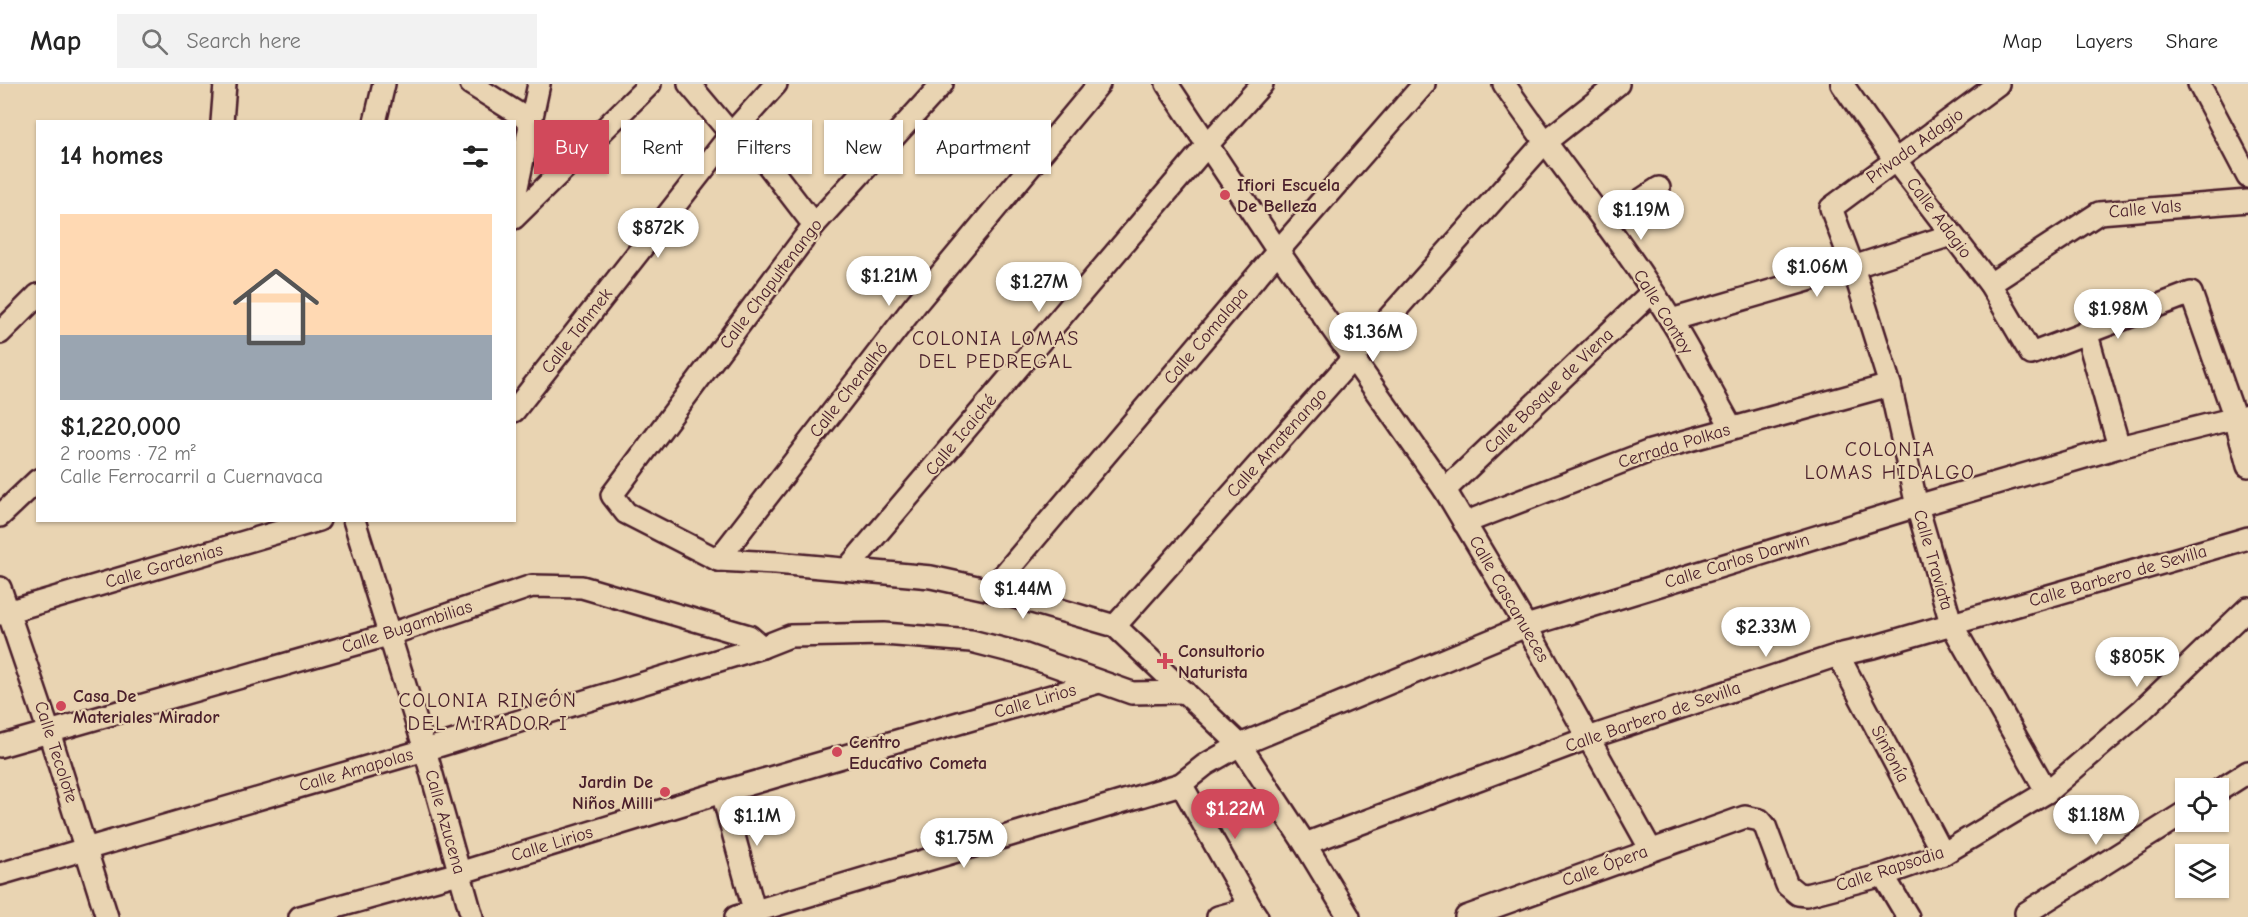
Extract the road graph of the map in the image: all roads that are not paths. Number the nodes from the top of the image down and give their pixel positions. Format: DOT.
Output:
graph roads {
  1 [pos="225,84"];
  2 [pos="384,84"];
  3 [pos="471,84"];
  4 [pos="539,84"];
  5 [pos="650,84"];
  6 [pos="689,84"];
  7 [pos="776,84"];
  8 [pos="942,84"];
  9 [pos="1099,84"];
  10 [pos="1167,84"];
  11 [pos="1262,84"];
  12 [pos="1424,84"];
  13 [pos="1504,84"];
  14 [pos="1842,84"];
  15 [pos="1998,84"];
  16 [pos="2199,84"];
  17 [pos="1614,85"];
  18 [pos="222,120"];
  19 [pos="375,120"];
  20 [pos="719,120"];
  21 [pos="744,120"];
  22 [pos="530,121"];
  23 [pos="1544,143"];
  24 [pos="1208,144"];
  25 [pos="716,153"];
  26 [pos="1895,160"];
  27 [pos="775,174"];
  28 [pos="2248,177"];
  29 [pos="1659,188"];
  30 [pos="516,191"];
  31 [pos="2248,201"];
  32 [pos="1831,208"];
  33 [pos="516,216"];
  34 [pos="1605,224"];
  35 [pos="814,225"];
  36 [pos="1951,235"];
  37 [pos="1278,251"];
  38 [pos="1853,267"];
  39 [pos="1990,284"];
  40 [pos="1653,292"];
  41 [pos="36,297"];
  42 [pos="1671,320"];
  43 [pos="2086,331"];
  44 [pos="0,333"];
  45 [pos="1352,358"];
  46 [pos="1890,385"];
  47 [pos="516,408"];
  48 [pos="2241,416"];
  49 [pos="1731,428"];
  50 [pos="2119,447"];
  51 [pos="2248,466"];
  52 [pos="35,484"];
  53 [pos="1445,490"];
  54 [pos="1917,506"];
  55 [pos="0,516"];
  56 [pos="312,522"];
  57 [pos="355,522"];
  58 [pos="1464,523"];
  59 [pos="2248,538"];
  60 [pos="718,560"];
  61 [pos="847,569"];
  62 [pos="0,588"];
  63 [pos="991,590"];
  64 [pos="2248,608"];
  65 [pos="4,613"];
  66 [pos="1952,623"];
  67 [pos="1115,626"];
  68 [pos="1526,626"];
  69 [pos="388,635"];
  70 [pos="762,647"];
  71 [pos="1838,655"];
  72 [pos="1099,682"];
  73 [pos="1185,692"];
  74 [pos="49,732"];
  75 [pos="1588,738"];
  76 [pos="1240,745"];
  77 [pos="0,746"];
  78 [pos="425,750"];
  79 [pos="2248,772"];
  80 [pos="1181,783"];
  81 [pos="2229,784"];
  82 [pos="722,792"];
  83 [pos="2047,792"];
  84 [pos="1745,817"];
  85 [pos="2175,819"];
  86 [pos="1305,844"];
  87 [pos="87,848"];
  88 [pos="1651,850"];
  89 [pos="1943,854"];
  90 [pos="459,873"];
  91 [pos="0,874"];
  92 [pos="1883,874"];
  93 [pos="1254,913"];
  94 [pos="2026,914"];
  95 [pos="749,915"];
  96 [pos="107,917"];
  97 [pos="300,917"];
  98 [pos="472,917"];
  99 [pos="1218,917"];
  100 [pos="1349,917"];
  101 [pos="1466,917"];
  102 [pos="1908,917"];
  1 -- 18 [label="street"];
  2 -- 19 [label="street"];
  3 -- 22 [label="street"];
  4 -- 22 [label="street"];
  5 -- 33 [label="street"];
  6 -- 20 [label="street"];
  7 -- 21 [label="street, Calle Tahmek"];
  8 -- 35 [label="street, Calle Chapultenango"];
  9 -- 60 [label="street, Calle Chenalhó"];
  10 -- 24 [label="street, Calle Cascanueces"];
  11 -- 24 [label="street, Calle Icaiché"];
  12 -- 37 [label="street, Calle Comalapa"];
  13 -- 23 [label="street, Calle Contoy"];
  14 -- 26 [label="street, Calle Adagio"];
  15 -- 26 [label="street, Privada Adagio"];
  16 -- 28 [label="street"];
  17 -- 23 [label="street, Calle Amatenango"];
  22 -- 30 [label="street"];
  23 -- 34 [label="street, Calle Contoy"];
  23 -- 45 [label="street, Calle Amatenango"];
  24 -- 37 [label="street, Calle Cascanueces"];
  24 -- 61 [label="street, Calle Icaiché"];
  25 -- 47 [label="street, Calle Tahmek"];
  26 -- 32 [label="street, Privada Adagio"];
  26 -- 36 [label="street, Calle Adagio"];
  27 -- 35 [label="street"];
  29 -- 34 [label="street"];
  31 -- 39 [label="street, Calle Vals"];
  32 -- 38 [label="street, Calle Traviata"];
  34 -- 40 [label="street, Calle Contoy"];
  35 -- 60 [label="street, Calle Chapultenango"];
  36 -- 38 [label="street"];
  36 -- 39 [label="street, Calle Adagio"];
  37 -- 45 [label="street, Calle Cascanueces"];
  37 -- 63 [label="street, Calle Comalapa"];
  38 -- 42 [label="street"];
  38 -- 46 [label="street, Calle Traviata"];
  39 -- 43 [label="street, Calle Adagio"];
  40 -- 42 [label="street, Calle Contoy"];
  40 -- 53 [label="street, Calle Bosque de Viena"];
  41 -- 44 [label="street"];
  42 -- 49 [label="street, Calle Contoy"];
  43 -- 48 [label="street"];
  43 -- 50 [label="street"];
  45 -- 53 [label="street, Calle Cascanueces"];
  45 -- 67 [label="street, Calle Amatenango"];
  46 -- 49 [label="street, Cerrada Polkas"];
  46 -- 54 [label="street, Calle Traviata"];
  48 -- 50 [label="street, Calle Carlos Darwin"];
  48 -- 51 [label="street"];
  49 -- 58 [label="street, Cerrada Polkas"];
  50 -- 54 [label="street, Calle Carlos Darwin"];
  52 -- 55 [label="street"];
  53 -- 58 [label="street, Calle Cascanueces"];
  54 -- 66 [label="street, Calle Traviata"];
  54 -- 68 [label="street, Calle Carlos Darwin"];
  56 -- 65 [label="street, Calle Gardenias"];
  57 -- 69 [label="street, Calle Azucena"];
  58 -- 68 [label="street, Calle Cascanueces"];
  59 -- 66 [label="street, Calle Barbero de Sevilla"];
  60 -- 61 [label="street"];
  61 -- 63 [label="street"];
  62 -- 65 [label="street, Calle Tecolote"];
  63 -- 67 [label="street"];
  64 -- 83 [label="street, Calle Rapsodia"];
  65 -- 74 [label="street, Calle Tecolote"];
  66 -- 71 [label="street, Calle Barbero de Sevilla"];
  66 -- 83 [label="street, Calle Traviata"];
  67 -- 73 [label="street"];
  68 -- 75 [label="street, Calle Cascanueces"];
  68 -- 76 [label="street, Calle Carlos Darwin"];
  69 -- 70 [label="street, Calle Bugambilias"];
  69 -- 74 [label="street, Calle Bugambilias"];
  69 -- 78 [label="street, Calle Azucena"];
  70 -- 72 [label="street, Calle Amapolas"];
  70 -- 78 [label="street, Calle Amapolas"];
  71 -- 75 [label="street, Calle Barbero de Sevilla"];
  71 -- 89 [label="street, Sinfonía"];
  72 -- 73 [label="street, Calle Lirios"];
  72 -- 82 [label="street, Calle Lirios"];
  73 -- 76 [label="street"];
  74 -- 77 [label="street, Calle Bugambilias"];
  74 -- 87 [label="street, Calle Tecolote"];
  75 -- 86 [label="street, Calle Barbero de Sevilla"];
  75 -- 88 [label="street, Calle Cascanueces"];
  76 -- 80 [label="street, Calle Carlos Darwin"];
  76 -- 86 [label="street"];
  78 -- 87 [label="street, Calle Amapolas"];
  78 -- 90 [label="street, Calle Azucena"];
  79 -- 81 [label="street"];
  80 -- 93 [label="street"];
  80 -- 95 [label="street"];
  82 -- 90 [label="street, Calle Lirios"];
  82 -- 95 [label="street"];
  83 -- 89 [label="street, Calle Rapsodia"];
  84 -- 88 [label="street, Calle Ópera"];
  84 -- 92 [label="street, Calle Rapsodia"];
  85 -- 94 [label="street"];
  86 -- 100 [label="street"];
  87 -- 91 [label="street, Calle Amapolas"];
  87 -- 96 [label="street, Calle Tecolote"];
  88 -- 101 [label="street, Calle Ópera"];
  89 -- 92 [label="street, Calle Rapsodia"];
  90 -- 97 [label="street, Calle Lirios"];
  90 -- 98 [label="street, Calle Azucena"];
  92 -- 102 [label="street"];
  93 -- 99 [label="street"];
}
